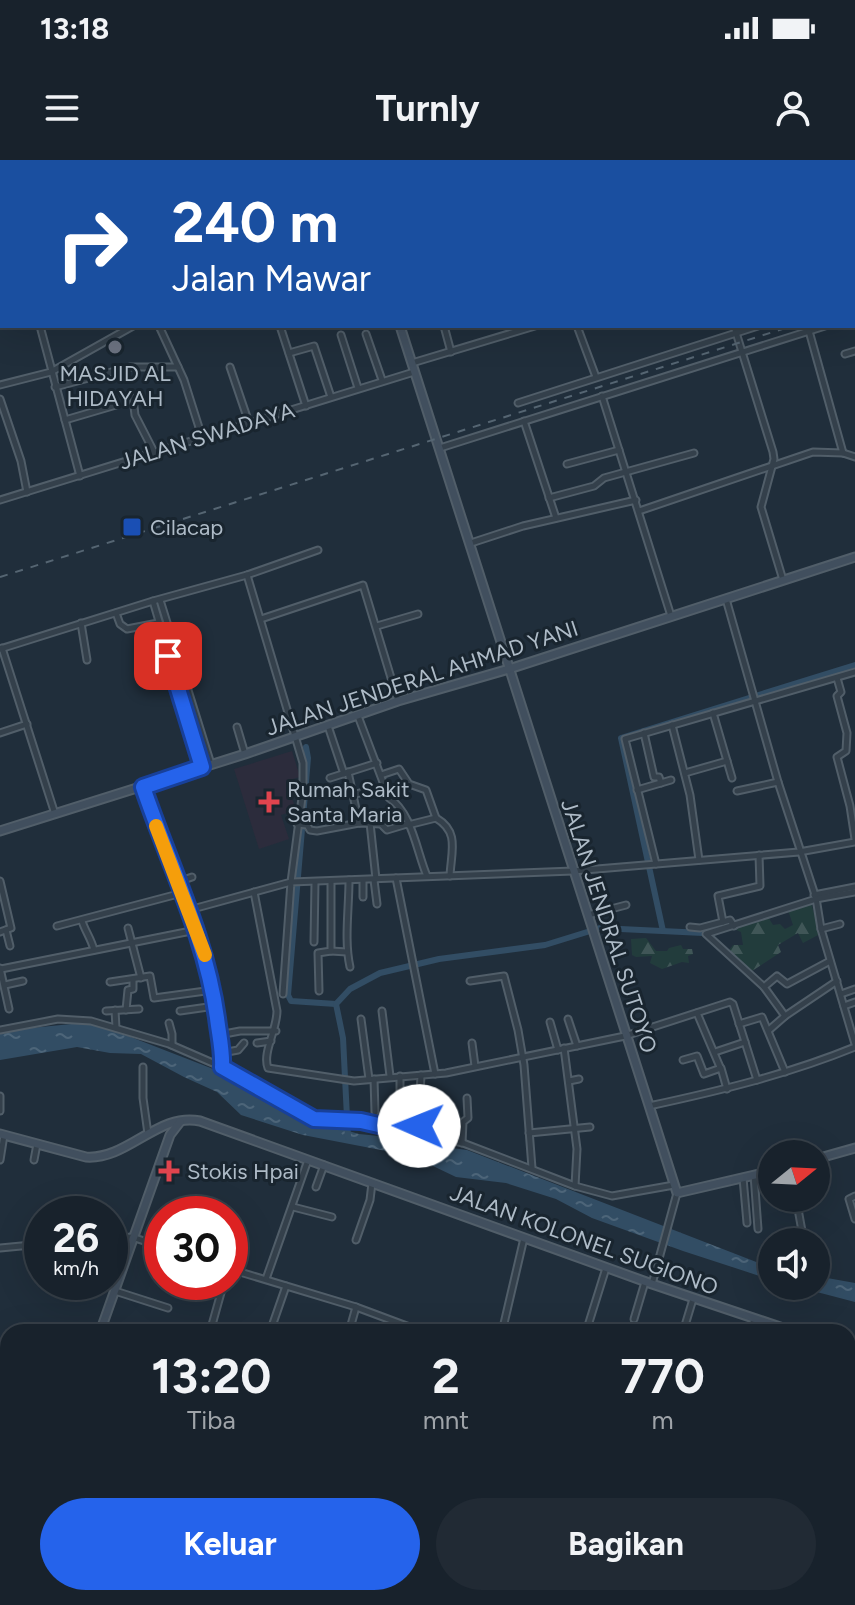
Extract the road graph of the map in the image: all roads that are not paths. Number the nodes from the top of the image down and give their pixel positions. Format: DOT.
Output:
graph roads {
  1 [pos="40,328"];
  2 [pos="129,328"];
  3 [pos="160,328"];
  4 [pos="283,328"];
  5 [pos="401,328"];
  6 [pos="445,328"];
  7 [pos="498,328"];
  8 [pos="578,328"];
  9 [pos="735,328"];
  10 [pos="752,328"];
  11 [pos="819,328"];
  12 [pos="516,329"];
  13 [pos="809,331"];
  14 [pos="736,333"];
  15 [pos="366,334"];
  16 [pos="341,335"];
  17 [pos="500,337"];
  18 [pos="855,351"];
  19 [pos="451,352"];
  20 [pos="289,353"];
  21 [pos="742,354"];
  22 [pos="845,354"];
  23 [pos="178,367"];
  24 [pos="230,367"];
  25 [pos="413,368"];
  26 [pos="51,372"];
  27 [pos="596,377"];
  28 [pos="382,380"];
  29 [pos="0,385"];
  30 [pos="55,387"];
  31 [pos="358,388"];
  32 [pos="602,396"];
  33 [pos="331,397"];
  34 [pos="133,398"];
  35 [pos="0,399"];
  36 [pos="518,403"];
  37 [pos="116,405"];
  38 [pos="306,406"];
  39 [pos="65,420"];
  40 [pos="524,421"];
  41 [pos="249,423"];
  42 [pos="202,437"];
  43 [pos="440,448"];
  44 [pos="619,450"];
  45 [pos="154,453"];
  46 [pos="694,453"];
  47 [pos="843,453"];
  48 [pos="855,458"];
  49 [pos="567,464"];
  50 [pos="772,466"];
  51 [pos="626,471"];
  52 [pos="80,476"];
  53 [pos="27,492"];
  54 [pos="549,498"];
  55 [pos="0,500"];
  56 [pos="636,500"];
  57 [pos="639,511"];
  58 [pos="556,518"];
  59 [pos="471,543"];
  60 [pos="318,550"];
  61 [pos="855,557"];
  62 [pos="247,575"];
  63 [pos="783,580"];
  64 [pos="726,598"];
  65 [pos="160,600"];
  66 [pos="153,601"];
  67 [pos="116,613"];
  68 [pos="418,614"];
  69 [pos="671,616"];
  70 [pos="261,619"];
  71 [pos="81,623"];
  72 [pos="158,623"];
  73 [pos="377,626"];
  74 [pos="1,648"];
  75 [pos="87,660"];
  76 [pos="509,669"];
  77 [pos="855,672"];
  78 [pos="837,678"];
  79 [pos="183,691"];
  80 [pos="753,698"];
  81 [pos="398,701"];
  82 [pos="713,713"];
  83 [pos="358,716"];
  84 [pos="27,724"];
  85 [pos="672,725"];
  86 [pos="328,726"];
  87 [pos="237,727"];
  88 [pos="0,733"];
  89 [pos="644,733"];
  90 [pos="295,737"];
  91 [pos="245,754"];
  92 [pos="727,761"];
  93 [pos="377,763"];
  94 [pos="206,766"];
  95 [pos="346,773"];
  96 [pos="685,773"];
  97 [pos="381,775"];
  98 [pos="330,778"];
  99 [pos="732,778"];
  100 [pos="671,780"];
  101 [pos="778,782"];
  102 [pos="661,783"];
  103 [pos="143,787"];
  104 [pos="637,790"];
  105 [pos="367,791"];
  106 [pos="737,791"];
  107 [pos="352,795"];
  108 [pos="55,814"];
  109 [pos="436,818"];
  110 [pos="359,823"];
  111 [pos="370,823"];
  112 [pos="302,824"];
  113 [pos="408,824"];
  114 [pos="0,831"];
  115 [pos="855,840"];
  116 [pos="799,852"];
  117 [pos="759,855"];
  118 [pos="699,860"];
  119 [pos="653,864"];
  120 [pos="573,871"];
  121 [pos="427,876"];
  122 [pos="450,876"];
  123 [pos="192,877"];
  124 [pos="396,878"];
  125 [pos="349,880"];
  126 [pos="363,880"];
  127 [pos="375,880"];
  128 [pos="0,881"];
  129 [pos="331,881"];
  130 [pos="178,882"];
  131 [pos="292,882"];
  132 [pos="315,882"];
  133 [pos="855,889"];
  134 [pos="254,892"];
  135 [pos="182,893"];
  136 [pos="363,897"];
  137 [pos="815,897"];
  138 [pos="377,904"];
  139 [pos="626,905"];
  140 [pos="189,910"];
  141 [pos="588,915"];
  142 [pos="82,921"];
  143 [pos="723,922"];
  144 [pos="733,924"];
  145 [pos="840,924"];
  146 [pos="57,926"];
  147 [pos="690,927"];
  148 [pos="128,928"];
  149 [pos="821,929"];
  150 [pos="196,930"];
  151 [pos="3,931"];
  152 [pos="702,932"];
  153 [pos="132,942"];
  154 [pos="314,942"];
  155 [pos="10,946"];
  156 [pos="94,950"];
  157 [pos="331,951"];
  158 [pos="348,954"];
  159 [pos="830,961"];
  160 [pos="347,967"];
  161 [pos="0,968"];
  162 [pos="141,978"];
  163 [pos="133,980"];
  164 [pos="23,981"];
  165 [pos="470,981"];
  166 [pos="837,981"];
  167 [pos="110,982"];
  168 [pos="5,985"];
  169 [pos="764,987"];
  170 [pos="855,989"];
  171 [pos="213,990"];
  172 [pos="319,991"];
  173 [pos="283,994"];
  174 [pos="841,994"];
  175 [pos="855,1002"];
  176 [pos="215,1006"];
  177 [pos="844,1006"];
  178 [pos="9,1009"];
  179 [pos="139,1009"];
  180 [pos="115,1010"];
  181 [pos="126,1010"];
  182 [pos="106,1011"];
  183 [pos="180,1011"];
  184 [pos="382,1011"];
  185 [pos="697,1013"];
  186 [pos="785,1016"];
  187 [pos="361,1019"];
  188 [pos="568,1019"];
  189 [pos="550,1022"];
  190 [pos="169,1023"];
  191 [pos="739,1024"];
  192 [pos="116,1028"];
  193 [pos="0,1030"];
  194 [pos="769,1030"];
  195 [pos="276,1031"];
  196 [pos="219,1035"];
  197 [pos="625,1036"];
  198 [pos="271,1041"];
  199 [pos="745,1042"];
  200 [pos="244,1043"];
  201 [pos="257,1043"];
  202 [pos="472,1043"];
  203 [pos="172,1045"];
  204 [pos="577,1046"];
  205 [pos="855,1046"];
  206 [pos="561,1049"];
  207 [pos="715,1052"];
  208 [pos="222,1053"];
  209 [pos="522,1056"];
  210 [pos="683,1060"];
  211 [pos="475,1066"];
  212 [pos="143,1067"];
  213 [pos="222,1067"];
  214 [pos="721,1068"];
  215 [pos="785,1072"];
  216 [pos="435,1074"];
  217 [pos="421,1075"];
  218 [pos="390,1076"];
  219 [pos="400,1076"];
  220 [pos="372,1079"];
  221 [pos="579,1079"];
  222 [pos="757,1080"];
  223 [pos="569,1081"];
  224 [pos="727,1089"];
  225 [pos="0,1096"];
  226 [pos="467,1098"];
  227 [pos="648,1106"];
  228 [pos="0,1111"];
  229 [pos="375,1112"];
  230 [pos="182,1120"];
  231 [pos="590,1127"];
  232 [pos="400,1129"];
  233 [pos="575,1129"];
  234 [pos="158,1130"];
  235 [pos="529,1133"];
  236 [pos="2,1134"];
  237 [pos="418,1134"];
  238 [pos="149,1135"];
  239 [pos="168,1140"];
  240 [pos="37,1143"];
  241 [pos="462,1143"];
  242 [pos="855,1148"];
  243 [pos="830,1155"];
  244 [pos="0,1160"];
  245 [pos="34,1160"];
  246 [pos="308,1160"];
  247 [pos="324,1165"];
  248 [pos="532,1168"];
  249 [pos="758,1174"];
  250 [pos="754,1175"];
  251 [pos="743,1178"];
  252 [pos="372,1182"];
  253 [pos="575,1186"];
  254 [pos="316,1187"];
  255 [pos="675,1189"];
  256 [pos="855,1196"];
  257 [pos="293,1207"];
  258 [pos="332,1217"];
  259 [pos="855,1219"];
  260 [pos="747,1223"];
  261 [pos="758,1229"];
  262 [pos="128,1237"];
  263 [pos="132,1237"];
  264 [pos="524,1238"];
  265 [pos="356,1240"];
  266 [pos="144,1241"];
  267 [pos="24,1246"];
  268 [pos="0,1248"];
  269 [pos="128,1250"];
  270 [pos="607,1267"];
  271 [pos="248,1274"];
  272 [pos="266,1279"];
  273 [pos="649,1283"];
  274 [pos="286,1286"];
  275 [pos="128,1295"];
  276 [pos="693,1299"];
  277 [pos="112,1300"];
  278 [pos="219,1300"];
  279 [pos="356,1307"];
  280 [pos="168,1308"];
  281 [pos="634,1319"];
  282 [pos="754,1319"];
  283 [pos="103,1324"];
  284 [pos="212,1324"];
  285 [pos="273,1324"];
  286 [pos="351,1324"];
  287 [pos="402,1324"];
  288 [pos="504,1324"];
  289 [pos="589,1324"];
  290 [pos="685,1324"];
  291 [pos="752,1324"];
  292 [pos="770,1324"];
  1 -- 26 [label="street"];
  2 -- 26 [label="street"];
  3 -- 23 [label="street"];
  4 -- 20 [label="street"];
  5 -- 25 [label="street, JALAN JENDRAL SUTOYO"];
  6 -- 19 [label="street"];
  7 -- 17 [label="street"];
  8 -- 27 [label="street"];
  9 -- 14 [label="street"];
  10 -- 14 [label="street"];
  11 -- 13 [label="street"];
  12 -- 17 [label="street, JALAN SWADAYA"];
  13 -- 21 [label="street"];
  13 -- 47 [label="street"];
  14 -- 21 [label="street"];
  14 -- 27 [label="street"];
  15 -- 28 [label="street"];
  16 -- 31 [label="street"];
  17 -- 19 [label="street, JALAN SWADAYA"];
  18 -- 22 [label="street"];
  19 -- 25 [label="street, JALAN SWADAYA"];
  20 -- 33 [label="street"];
  20 -- 38 [label="street"];
  21 -- 32 [label="street"];
  21 -- 50 [label="street"];
  23 -- 30 [label="street"];
  23 -- 42 [label="street"];
  24 -- 41 [label="street"];
  25 -- 28 [label="street, JALAN SWADAYA"];
  25 -- 43 [label="street, JALAN JENDRAL SUTOYO"];
  26 -- 29 [label="street"];
  26 -- 30 [label="street"];
  27 -- 36 [label="street"];
  28 -- 31 [label="street, JALAN SWADAYA"];
  30 -- 39 [label="street"];
  31 -- 33 [label="street, JALAN SWADAYA"];
  32 -- 40 [label="street"];
  32 -- 44 [label="street"];
  33 -- 38 [label="street, JALAN SWADAYA"];
  34 -- 45 [label="street"];
  35 -- 53 [label="street"];
  37 -- 39 [label="street"];
  38 -- 41 [label="street, JALAN SWADAYA"];
  39 -- 52 [label="street"];
  40 -- 43 [label="street"];
  40 -- 54 [label="street"];
  41 -- 42 [label="street, JALAN SWADAYA"];
  42 -- 45 [label="street, JALAN SWADAYA"];
  43 -- 59 [label="street, JALAN JENDRAL SUTOYO"];
  44 -- 49 [label="street"];
  44 -- 51 [label="street"];
  45 -- 52 [label="street, JALAN SWADAYA"];
  46 -- 51 [label="street"];
  47 -- 48 [label="street"];
  47 -- 50 [label="street"];
  50 -- 57 [label="street"];
  50 -- 63 [label="street"];
  51 -- 54 [label="street"];
  51 -- 56 [label="street"];
  52 -- 53 [label="street, JALAN SWADAYA"];
  53 -- 55 [label="street, JALAN SWADAYA"];
  54 -- 58 [label="street"];
  56 -- 57 [label="street"];
  56 -- 58 [label="street"];
  57 -- 69 [label="street"];
  58 -- 59 [label="street"];
  59 -- 76 [label="street, JALAN JENDRAL SUTOYO"];
  60 -- 62 [label="street"];
  61 -- 63 [label="street, JALAN JENDERAL AHMAD YANI"];
  62 -- 65 [label="street"];
  62 -- 70 [label="street"];
  63 -- 64 [label="street, JALAN JENDERAL AHMAD YANI"];
  64 -- 69 [label="street, JALAN JENDERAL AHMAD YANI"];
  64 -- 80 [label="street"];
  65 -- 66 [label="street"];
  65 -- 79 [label="street"];
  66 -- 67 [label="street"];
  66 -- 72 [label="street"];
  67 -- 71 [label="street"];
  67 -- 72 [label="street"];
  68 -- 73 [label="street"];
  69 -- 76 [label="street, JALAN JENDERAL AHMAD YANI"];
  70 -- 73 [label="street"];
  70 -- 90 [label="street"];
  71 -- 74 [label="street"];
  71 -- 75 [label="street"];
  72 -- 79 [label="street"];
  73 -- 81 [label="street"];
  74 -- 84 [label="street"];
  76 -- 81 [label="street, JALAN JENDERAL AHMAD YANI"];
  76 -- 120 [label="street, JALAN JENDRAL SUTOYO"];
  77 -- 78 [label="street"];
  78 -- 80 [label="street"];
  78 -- 115 [label="street"];
  79 -- 94 [label="street"];
  80 -- 82 [label="street"];
  80 -- 101 [label="street"];
  81 -- 83 [label="street, JALAN JENDERAL AHMAD YANI"];
  82 -- 85 [label="street"];
  82 -- 92 [label="street"];
  83 -- 86 [label="street, JALAN JENDERAL AHMAD YANI"];
  83 -- 93 [label="street"];
  84 -- 88 [label="street"];
  84 -- 108 [label="street"];
  85 -- 89 [label="street"];
  85 -- 96 [label="street"];
  86 -- 90 [label="street, JALAN JENDERAL AHMAD YANI"];
  86 -- 95 [label="street"];
  87 -- 91 [label="street"];
  89 -- 102 [label="street"];
  89 -- 104 [label="street"];
  90 -- 91 [label="street, JALAN JENDERAL AHMAD YANI"];
  90 -- 112 [label="street"];
  91 -- 94 [label="street, JALAN JENDERAL AHMAD YANI"];
  92 -- 96 [label="street"];
  92 -- 99 [label="street"];
  93 -- 95 [label="street"];
  93 -- 97 [label="street"];
  94 -- 103 [label="street, JALAN JENDERAL AHMAD YANI"];
  95 -- 98 [label="street"];
  95 -- 107 [label="street"];
  96 -- 118 [label="street"];
  97 -- 109 [label="street"];
  97 -- 113 [label="street"];
  100 -- 102 [label="street"];
  101 -- 106 [label="street"];
  101 -- 116 [label="street"];
  102 -- 104 [label="street"];
  103 -- 108 [label="street, JALAN JENDERAL AHMAD YANI"];
  103 -- 130 [label="street"];
  104 -- 119 [label="street"];
  105 -- 107 [label="street"];
  107 -- 110 [label="street"];
  108 -- 114 [label="street, JALAN JENDERAL AHMAD YANI"];
  109 -- 113 [label="street"];
  109 -- 122 [label="street"];
  110 -- 111 [label="street"];
  110 -- 112 [label="street"];
  111 -- 113 [label="street"];
  111 -- 127 [label="street"];
  112 -- 131 [label="street"];
  113 -- 121 [label="street"];
  115 -- 116 [label="street"];
  116 -- 117 [label="street"];
  116 -- 137 [label="street"];
  117 -- 118 [label="street"];
  117 -- 143 [label="street"];
  118 -- 119 [label="street"];
  119 -- 120 [label="street"];
  120 -- 122 [label="street"];
  120 -- 141 [label="street, JALAN JENDRAL SUTOYO"];
  121 -- 122 [label="street"];
  121 -- 124 [label="street"];
  123 -- 130 [label="street"];
  124 -- 127 [label="street"];
  124 -- 216 [label="street"];
  125 -- 126 [label="street"];
  125 -- 129 [label="street"];
  125 -- 158 [label="street"];
  126 -- 127 [label="street"];
  126 -- 136 [label="street"];
  127 -- 138 [label="street"];
  128 -- 151 [label="street"];
  129 -- 132 [label="street"];
  129 -- 157 [label="street"];
  130 -- 135 [label="street"];
  131 -- 132 [label="street"];
  131 -- 134 [label="street"];
  131 -- 173 [label="street"];
  132 -- 154 [label="street"];
  133 -- 137 [label="street"];
  134 -- 140 [label="street"];
  134 -- 195 [label="street"];
  135 -- 140 [label="street"];
  135 -- 142 [label="street"];
  137 -- 144 [label="street"];
  137 -- 149 [label="street"];
  139 -- 141 [label="street"];
  140 -- 150 [label="street"];
  141 -- 197 [label="street, JALAN JENDRAL SUTOYO"];
  142 -- 146 [label="street"];
  142 -- 156 [label="street"];
  143 -- 144 [label="street"];
  143 -- 152 [label="street"];
  144 -- 152 [label="street"];
  145 -- 149 [label="street"];
  147 -- 152 [label="street"];
  148 -- 153 [label="street"];
  149 -- 159 [label="street"];
  150 -- 153 [label="street"];
  150 -- 171 [label="street"];
  151 -- 155 [label="street"];
  152 -- 169 [label="street"];
  153 -- 156 [label="street"];
  153 -- 162 [label="street"];
  156 -- 161 [label="street"];
  157 -- 158 [label="street"];
  157 -- 172 [label="street"];
  158 -- 160 [label="street"];
  159 -- 166 [label="street"];
  159 -- 169 [label="street"];
  161 -- 168 [label="street"];
  162 -- 163 [label="street"];
  162 -- 171 [label="street"];
  163 -- 167 [label="street"];
  163 -- 181 [label="street"];
  164 -- 168 [label="street"];
  165 -- 209 [label="street"];
  166 -- 174 [label="street"];
  166 -- 186 [label="street"];
  168 -- 178 [label="street"];
  169 -- 186 [label="street"];
  170 -- 174 [label="street"];
  171 -- 176 [label="street"];
  174 -- 177 [label="street"];
  175 -- 177 [label="street"];
  176 -- 183 [label="street"];
  176 -- 196 [label="street"];
  177 -- 205 [label="street"];
  179 -- 181 [label="street"];
  180 -- 181 [label="street"];
  180 -- 182 [label="street"];
  180 -- 192 [label="street"];
  184 -- 218 [label="street"];
  185 -- 191 [label="street"];
  185 -- 197 [label="street"];
  185 -- 207 [label="street"];
  186 -- 194 [label="street"];
  187 -- 220 [label="street"];
  188 -- 204 [label="street"];
  189 -- 206 [label="street"];
  190 -- 203 [label="street"];
  191 -- 194 [label="street"];
  191 -- 199 [label="street"];
  192 -- 193 [label="street"];
  192 -- 203 [label="street"];
  194 -- 215 [label="street"];
  195 -- 196 [label="street"];
  195 -- 198 [label="street"];
  196 -- 208 [label="street"];
  197 -- 204 [label="street"];
  197 -- 227 [label="street, JALAN JENDRAL SUTOYO"];
  198 -- 201 [label="street"];
  198 -- 220 [label="street"];
  199 -- 207 [label="street"];
  199 -- 222 [label="street"];
  200 -- 208 [label="street"];
  202 -- 211 [label="street"];
  203 -- 213 [label="street"];
  204 -- 206 [label="street"];
  205 -- 215 [label="street"];
  206 -- 209 [label="street"];
  206 -- 223 [label="street"];
  207 -- 214 [label="street"];
  208 -- 213 [label="street"];
  209 -- 211 [label="street"];
  209 -- 235 [label="street"];
  210 -- 214 [label="street"];
  211 -- 216 [label="street"];
  212 -- 238 [label="street"];
  213 -- 232 [label="street"];
  214 -- 224 [label="street"];
  215 -- 222 [label="street"];
  216 -- 217 [label="street"];
  217 -- 219 [label="street"];
  217 -- 237 [label="street"];
  218 -- 219 [label="street"];
  218 -- 220 [label="street"];
  219 -- 232 [label="street"];
  220 -- 229 [label="street"];
  221 -- 223 [label="street"];
  222 -- 224 [label="street"];
  223 -- 233 [label="street"];
  224 -- 227 [label="street"];
  225 -- 228 [label="street"];
  226 -- 241 [label="street"];
  227 -- 255 [label="street, JALAN JENDRAL SUTOYO"];
  230 -- 234 [label="street"];
  230 -- 239 [label="street"];
  230 -- 246 [label="street, JALAN KOLONEL SUGIONO"];
  231 -- 233 [label="street"];
  232 -- 237 [label="street"];
  233 -- 235 [label="street"];
  233 -- 253 [label="street"];
  234 -- 238 [label="street"];
  234 -- 239 [label="street"];
  235 -- 248 [label="street"];
  236 -- 240 [label="street"];
  236 -- 244 [label="street"];
  237 -- 241 [label="street"];
  238 -- 240 [label="street"];
  239 -- 263 [label="street"];
  240 -- 245 [label="street"];
  241 -- 248 [label="street"];
  242 -- 243 [label="street"];
  246 -- 247 [label="street, JALAN KOLONEL SUGIONO"];
  246 -- 257 [label="street"];
  247 -- 252 [label="street, JALAN KOLONEL SUGIONO"];
  247 -- 254 [label="street"];
  248 -- 253 [label="street"];
  249 -- 250 [label="street"];
  250 -- 251 [label="street"];
  250 -- 261 [label="street"];
  251 -- 255 [label="street"];
  251 -- 260 [label="street"];
  252 -- 264 [label="street, JALAN KOLONEL SUGIONO"];
  252 -- 265 [label="street"];
  253 -- 255 [label="street"];
  255 -- 273 [label="street"];
  256 -- 259 [label="street"];
  257 -- 258 [label="street"];
  257 -- 272 [label="street"];
  262 -- 263 [label="street"];
  263 -- 266 [label="street"];
  263 -- 269 [label="street"];
  264 -- 270 [label="street, JALAN KOLONEL SUGIONO"];
  264 -- 288 [label="street"];
  267 -- 268 [label="street"];
  270 -- 273 [label="street, JALAN KOLONEL SUGIONO"];
  270 -- 289 [label="street"];
  271 -- 272 [label="street"];
  272 -- 274 [label="street"];
  273 -- 276 [label="street, JALAN KOLONEL SUGIONO"];
  273 -- 281 [label="street"];
  274 -- 279 [label="street"];
  274 -- 285 [label="street"];
  275 -- 280 [label="street"];
  276 -- 282 [label="street, JALAN KOLONEL SUGIONO"];
  276 -- 290 [label="street"];
  277 -- 283 [label="street"];
  278 -- 284 [label="street"];
  279 -- 286 [label="street"];
  279 -- 287 [label="street"];
  282 -- 291 [label="street"];
  282 -- 292 [label="street, JALAN KOLONEL SUGIONO"];
}
